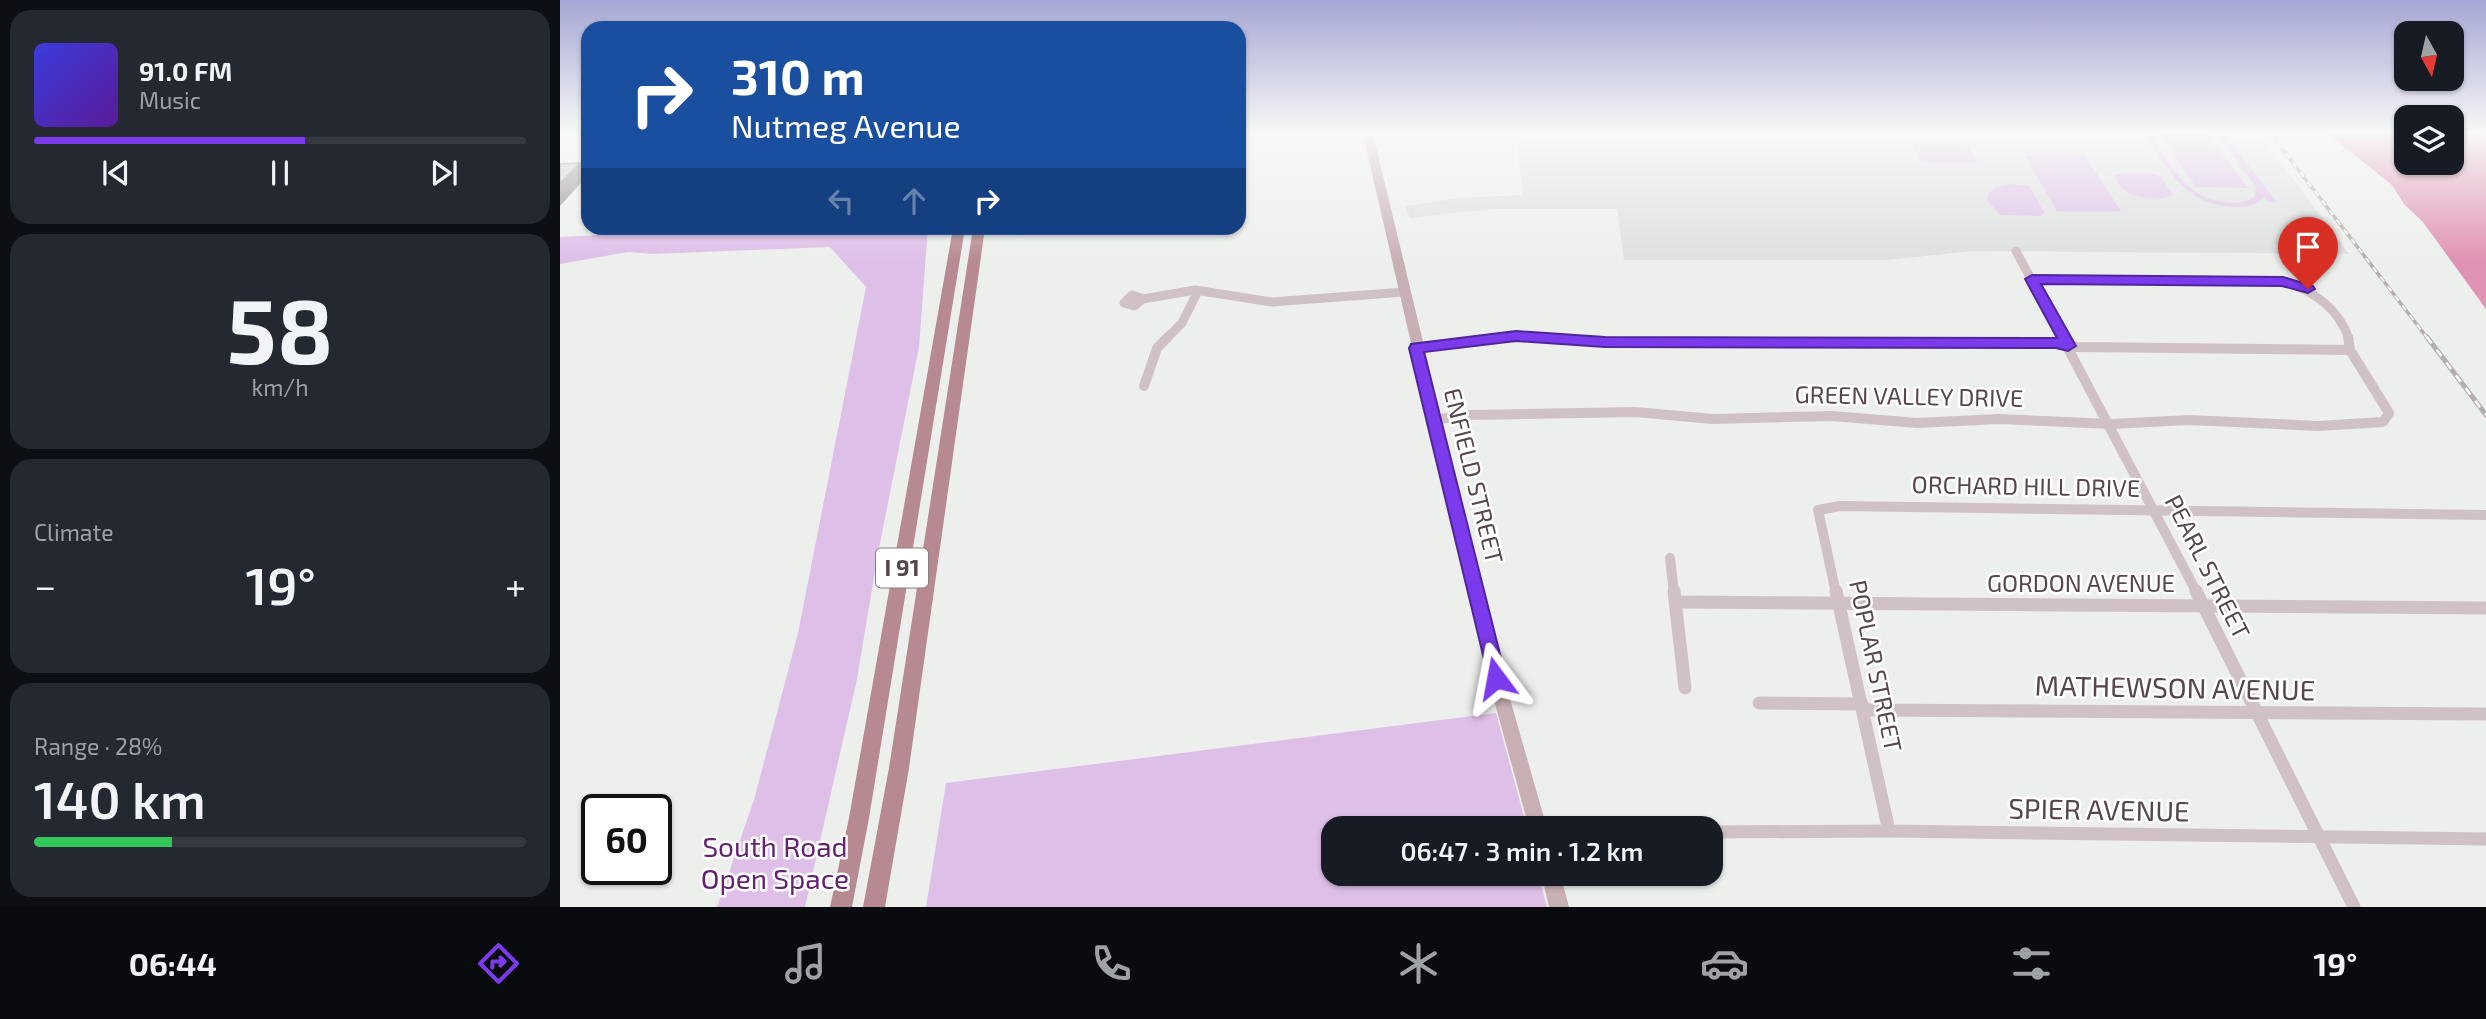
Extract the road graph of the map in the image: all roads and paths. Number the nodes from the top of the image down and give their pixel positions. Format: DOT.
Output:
graph roads {
  1 [pos="1378,176"];
  2 [pos="958,235"];
  3 [pos="978,235"];
  4 [pos="2016,251"];
  5 [pos="2032,279"];
  6 [pos="1198,290"];
  7 [pos="1404,292"];
  8 [pos="1143,299"];
  9 [pos="2068,346"];
  10 [pos="1416,348"];
  11 [pos="2350,350"];
  12 [pos="1144,386"];
  13 [pos="1434,420"];
  14 [pos="2111,424"];
  15 [pos="2155,509"];
  16 [pos="1818,510"];
  17 [pos="2486,515"];
  18 [pos="1670,558"];
  19 [pos="1676,602"];
  20 [pos="1840,604"];
  21 [pos="2204,607"];
  22 [pos="2486,608"];
  23 [pos="1685,688"];
  24 [pos="1759,703"];
  25 [pos="1862,707"];
  26 [pos="2257,713"];
  27 [pos="2486,714"];
  28 [pos="1535,816"];
  29 [pos="1889,831"];
  30 [pos="1723,832"];
  31 [pos="2318,837"];
  32 [pos="2486,839"];
  33 [pos="1553,886"];
  34 [pos="841,907"];
  35 [pos="874,907"];
  36 [pos="1559,907"];
  37 [pos="2354,907"];
  1 -- 7 [label="main road, ENFIELD STREET"];
  2 -- 34 [label="highway, I 91"];
  3 -- 35 [label="highway, I 91"];
  4 -- 5 [label="street, PEARL STREET"];
  5 -- 9 [label="street, PEARL STREET"];
  5 -- 11 [label="street"];
  6 -- 7 [label="street"];
  6 -- 8 [label="street"];
  6 -- 12 [label="street"];
  7 -- 10 [label="main road, ENFIELD STREET"];
  9 -- 10 [label="street"];
  9 -- 11 [label="street"];
  9 -- 14 [label="street, PEARL STREET"];
  10 -- 13 [label="main road, ENFIELD STREET"];
  11 -- 14 [label="street, GREEN VALLEY DRIVE"];
  13 -- 14 [label="street, GREEN VALLEY DRIVE"];
  13 -- 28 [label="main road, ENFIELD STREET"];
  14 -- 15 [label="street, PEARL STREET"];
  15 -- 16 [label="street, ORCHARD HILL DRIVE"];
  15 -- 17 [label="street, ORCHARD HILL DRIVE"];
  15 -- 21 [label="street, PEARL STREET"];
  16 -- 20 [label="street, POPLAR STREET"];
  18 -- 19 [label="street"];
  19 -- 20 [label="street, GORDON AVENUE"];
  19 -- 23 [label="street"];
  20 -- 21 [label="street, GORDON AVENUE"];
  20 -- 25 [label="street, POPLAR STREET"];
  21 -- 22 [label="street, GORDON AVENUE"];
  21 -- 26 [label="street, PEARL STREET"];
  24 -- 25 [label="street, MATHEWSON AVENUE"];
  25 -- 26 [label="street, MATHEWSON AVENUE"];
  25 -- 29 [label="street, POPLAR STREET"];
  26 -- 27 [label="street, MATHEWSON AVENUE"];
  26 -- 31 [label="street, PEARL STREET"];
  29 -- 30 [label="street, SPIER AVENUE"];
  29 -- 31 [label="street, SPIER AVENUE"];
  31 -- 32 [label="street, SPIER AVENUE"];
  31 -- 37 [label="street, PEARL STREET"];
  33 -- 36 [label="main road"];
}
